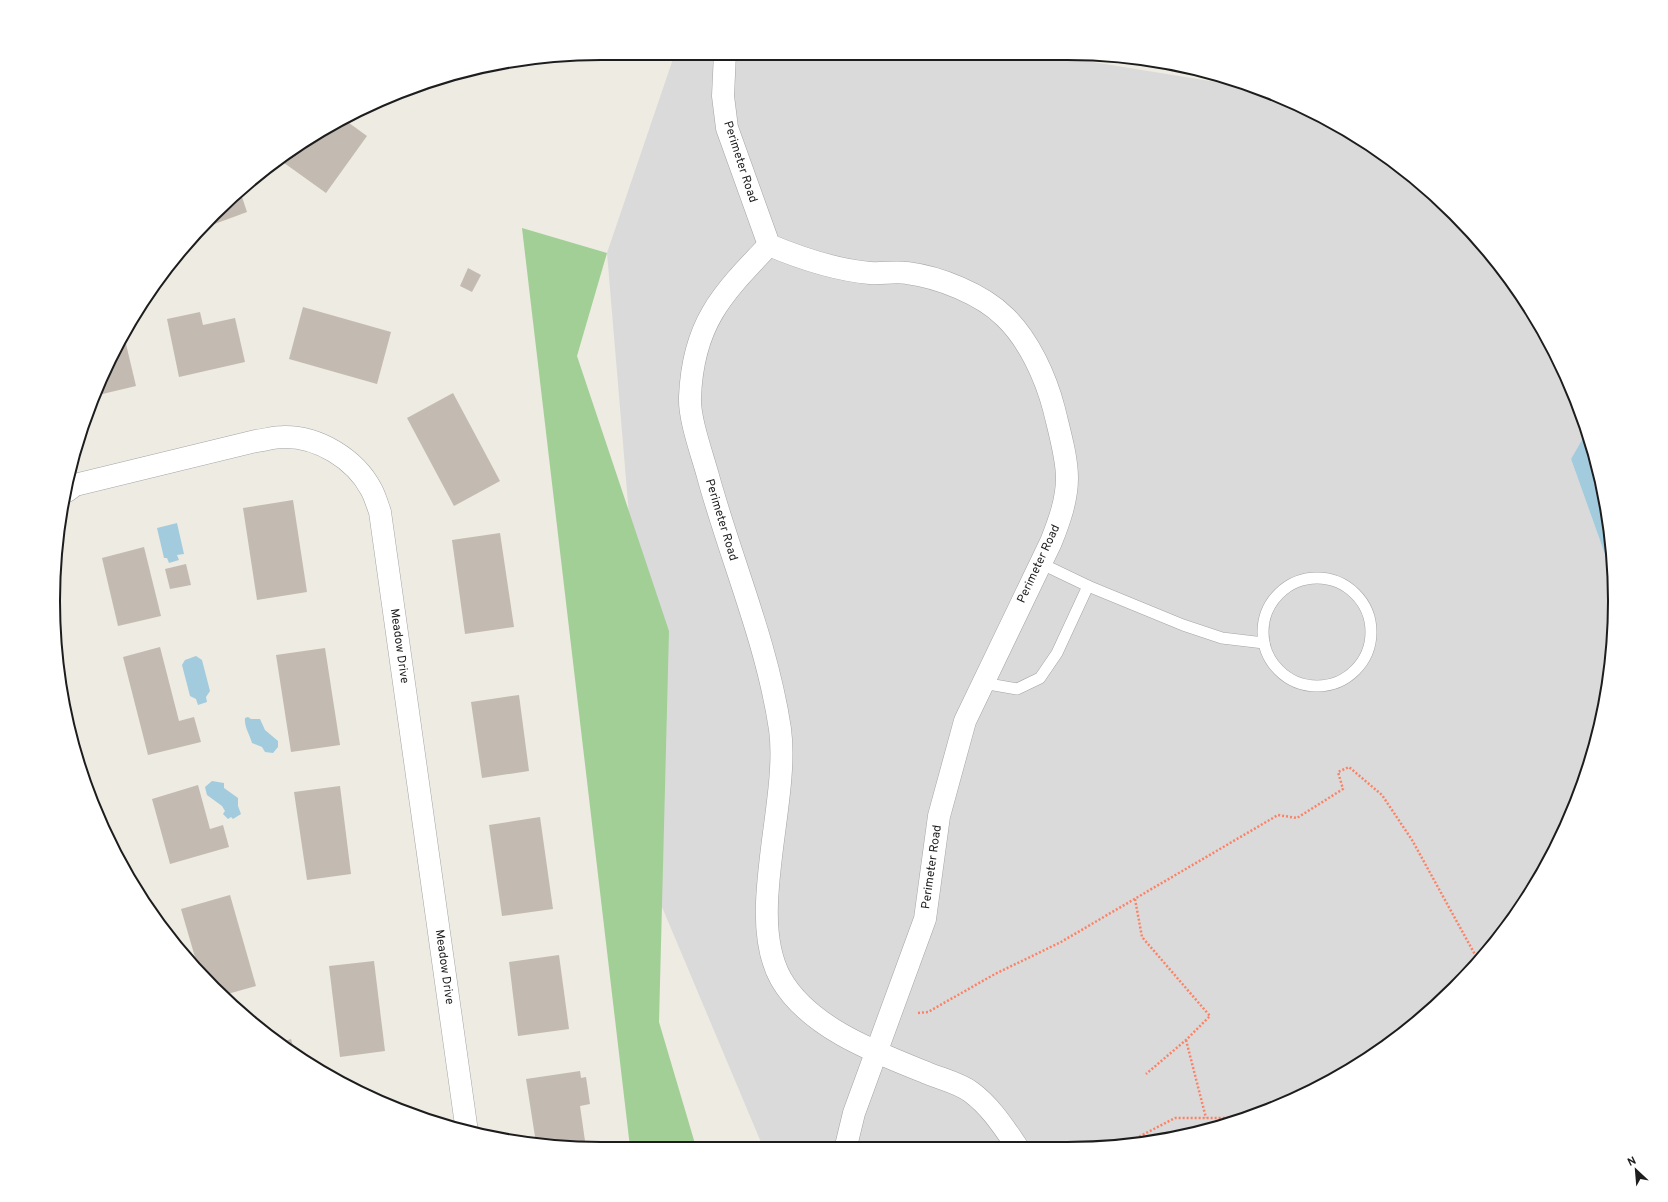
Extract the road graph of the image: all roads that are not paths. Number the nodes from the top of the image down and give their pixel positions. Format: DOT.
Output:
graph roads {
  1 [pos="725,60"];
  2 [pos="769,245"];
  3 [pos="72,487"];
  4 [pos="1040,563"];
  5 [pos="1088,586"];
  6 [pos="1264,643"];
  7 [pos="983,683"];
  8 [pos="876,1052"];
  9 [pos="466,1125"];
  10 [pos="847,1142"];
  11 [pos="1014,1142"];
  1 -- 2 [label="street, Perimeter Road"];
  2 -- 4 [label="street, Perimeter Road"];
  2 -- 8 [label="street, Perimeter Road"];
  3 -- 9 [label="street, Meadow Drive"];
  4 -- 5 [label="lane"];
  4 -- 7 [label="street, Perimeter Road"];
  5 -- 6 [label="lane"];
  5 -- 7 [label="lane"];
  6 -- 6 [label="lane"];
  7 -- 8 [label="street, Perimeter Road"];
  8 -- 10 [label="street, Perimeter Road"];
  8 -- 11 [label="street, Perimeter Road"];
}
